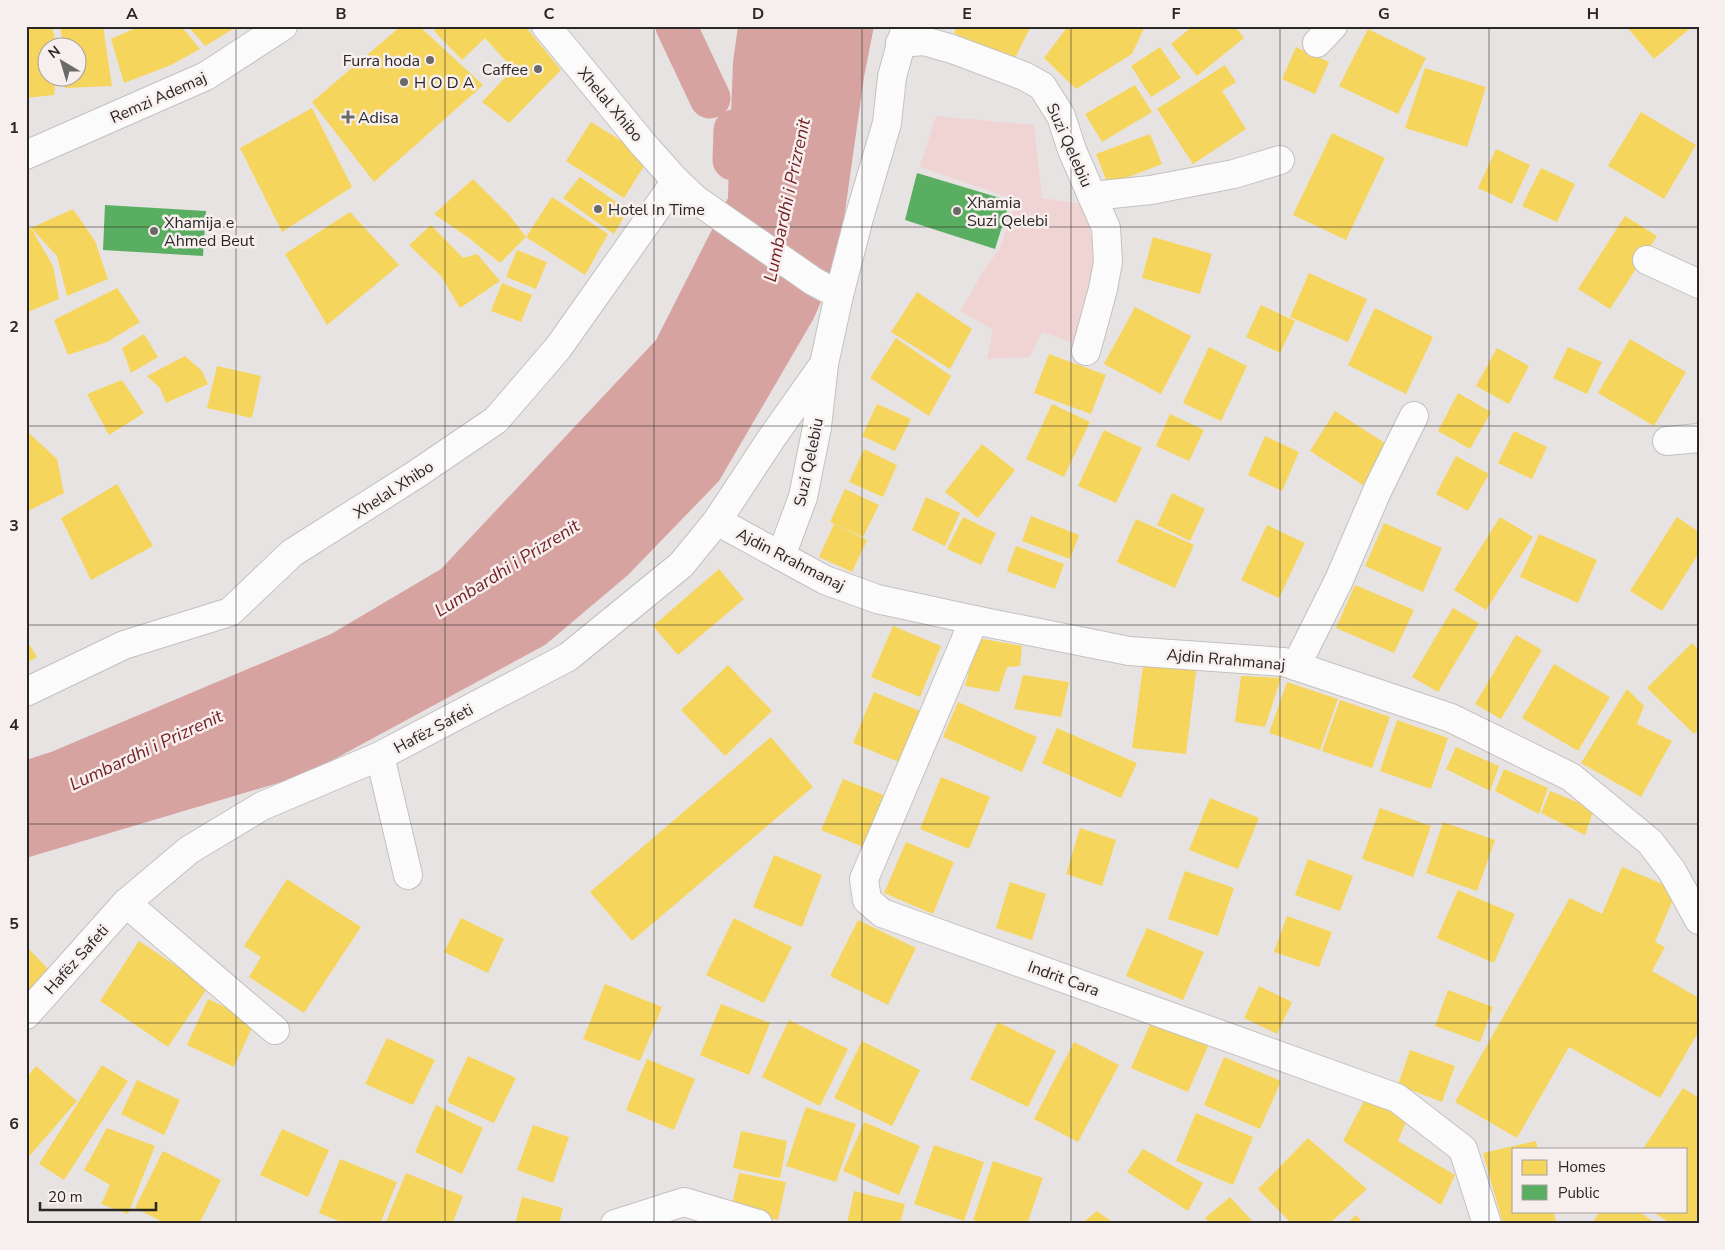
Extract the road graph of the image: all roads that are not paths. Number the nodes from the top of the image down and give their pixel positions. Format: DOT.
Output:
graph roads {
  1 [pos="283,26"];
  2 [pos="546,26"];
  3 [pos="903,35"];
  4 [pos="26,155"];
  5 [pos="1280,160"];
  6 [pos="686,190"];
  7 [pos="1092,196"];
  8 [pos="1647,260"];
  9 [pos="1699,284"];
  10 [pos="839,295"];
  11 [pos="1086,351"];
  12 [pos="824,364"];
  13 [pos="1414,416"];
  14 [pos="1699,438"];
  15 [pos="1667,441"];
  16 [pos="717,521"];
  17 [pos="782,556"];
  18 [pos="974,620"];
  19 [pos="1296,666"];
  20 [pos="26,692"];
  21 [pos="380,756"];
  22 [pos="408,875"];
  23 [pos="126,903"];
  24 [pos="1699,920"];
  25 [pos="26,1015"];
  26 [pos="275,1030"];
  27 [pos="615,1224"];
  28 [pos="758,1224"];
  29 [pos="1487,1224"];
  1 -- 4 [label="street, Remzi Ademaj"];
  2 -- 6 [label="street, Xhelal Xhibo"];
  3 -- 7 [label="street, Suzi Qelebiu"];
  3 -- 10 [label="street, Suzi Qelebiu"];
  5 -- 7 [label="street"];
  6 -- 10 [label="street"];
  6 -- 20 [label="street, Xhelal Xhibo"];
  7 -- 11 [label="street, Suzi Qelebiu"];
  8 -- 9 [label="street"];
  10 -- 12 [label="street, Suzi Qelebiu"];
  12 -- 16 [label="street, Suzi Qelebiu"];
  12 -- 17 [label="street, Suzi Qelebiu"];
  13 -- 19 [label="street"];
  14 -- 15 [label="street"];
  16 -- 17 [label="street, Ajdin Rrahmanaj"];
  16 -- 21 [label="street, Hafëz Safeti"];
  17 -- 18 [label="street, Ajdin Rrahmanaj"];
  18 -- 19 [label="street, Ajdin Rrahmanaj"];
  18 -- 29 [label="street, Indrit Cara"];
  19 -- 24 [label="street, Ajdin Rrahmanaj"];
  21 -- 22 [label="street"];
  21 -- 23 [label="street, Hafëz Safeti"];
  23 -- 25 [label="street, Hafëz Safeti"];
  23 -- 26 [label="street"];
  27 -- 28 [label="street"];
}
